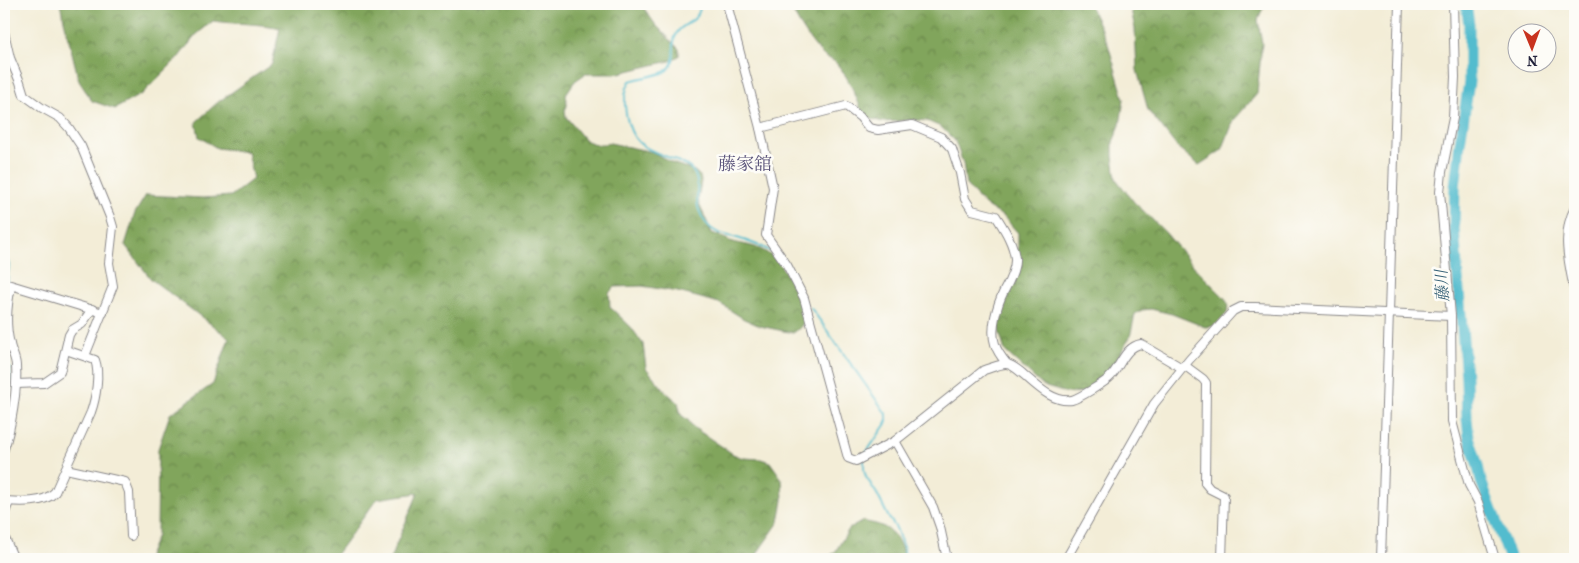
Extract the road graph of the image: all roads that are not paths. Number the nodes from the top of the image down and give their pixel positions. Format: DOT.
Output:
graph roads {
  1 [pos="726,4"];
  2 [pos="1399,4"];
  3 [pos="1453,4"];
  4 [pos="4,32"];
  5 [pos="760,128"];
  6 [pos="1575,208"];
  7 [pos="7,285"];
  8 [pos="1575,294"];
  9 [pos="92,310"];
  10 [pos="1389,312"];
  11 [pos="103,313"];
  12 [pos="1450,316"];
  13 [pos="66,350"];
  14 [pos="85,356"];
  15 [pos="1007,364"];
  16 [pos="1183,367"];
  17 [pos="16,384"];
  18 [pos="895,441"];
  19 [pos="4,449"];
  20 [pos="66,469"];
  21 [pos="6,501"];
  22 [pos="4,515"];
  23 [pos="4,536"];
  24 [pos="131,536"];
  25 [pos="14,559"];
  26 [pos="947,559"];
  27 [pos="1066,559"];
  28 [pos="1222,559"];
  29 [pos="1381,559"];
  30 [pos="1495,559"];
  1 -- 5 [label="street"];
  2 -- 10 [label="street"];
  3 -- 12 [label="street"];
  4 -- 11 [label="street"];
  5 -- 15 [label="street"];
  5 -- 18 [label="street"];
  6 -- 8 [label="street"];
  7 -- 9 [label="street"];
  7 -- 17 [label="street"];
  9 -- 11 [label="street"];
  9 -- 13 [label="street"];
  10 -- 12 [label="street"];
  10 -- 16 [label="street"];
  10 -- 29 [label="street"];
  11 -- 14 [label="street"];
  12 -- 30 [label="street"];
  13 -- 14 [label="street"];
  13 -- 17 [label="street"];
  14 -- 20 [label="street"];
  15 -- 16 [label="street"];
  15 -- 18 [label="street"];
  16 -- 27 [label="street"];
  16 -- 28 [label="street"];
  17 -- 19 [label="street"];
  18 -- 26 [label="street"];
  20 -- 21 [label="street"];
  20 -- 24 [label="street"];
  21 -- 22 [label="street"];
  23 -- 25 [label="street"];
}
